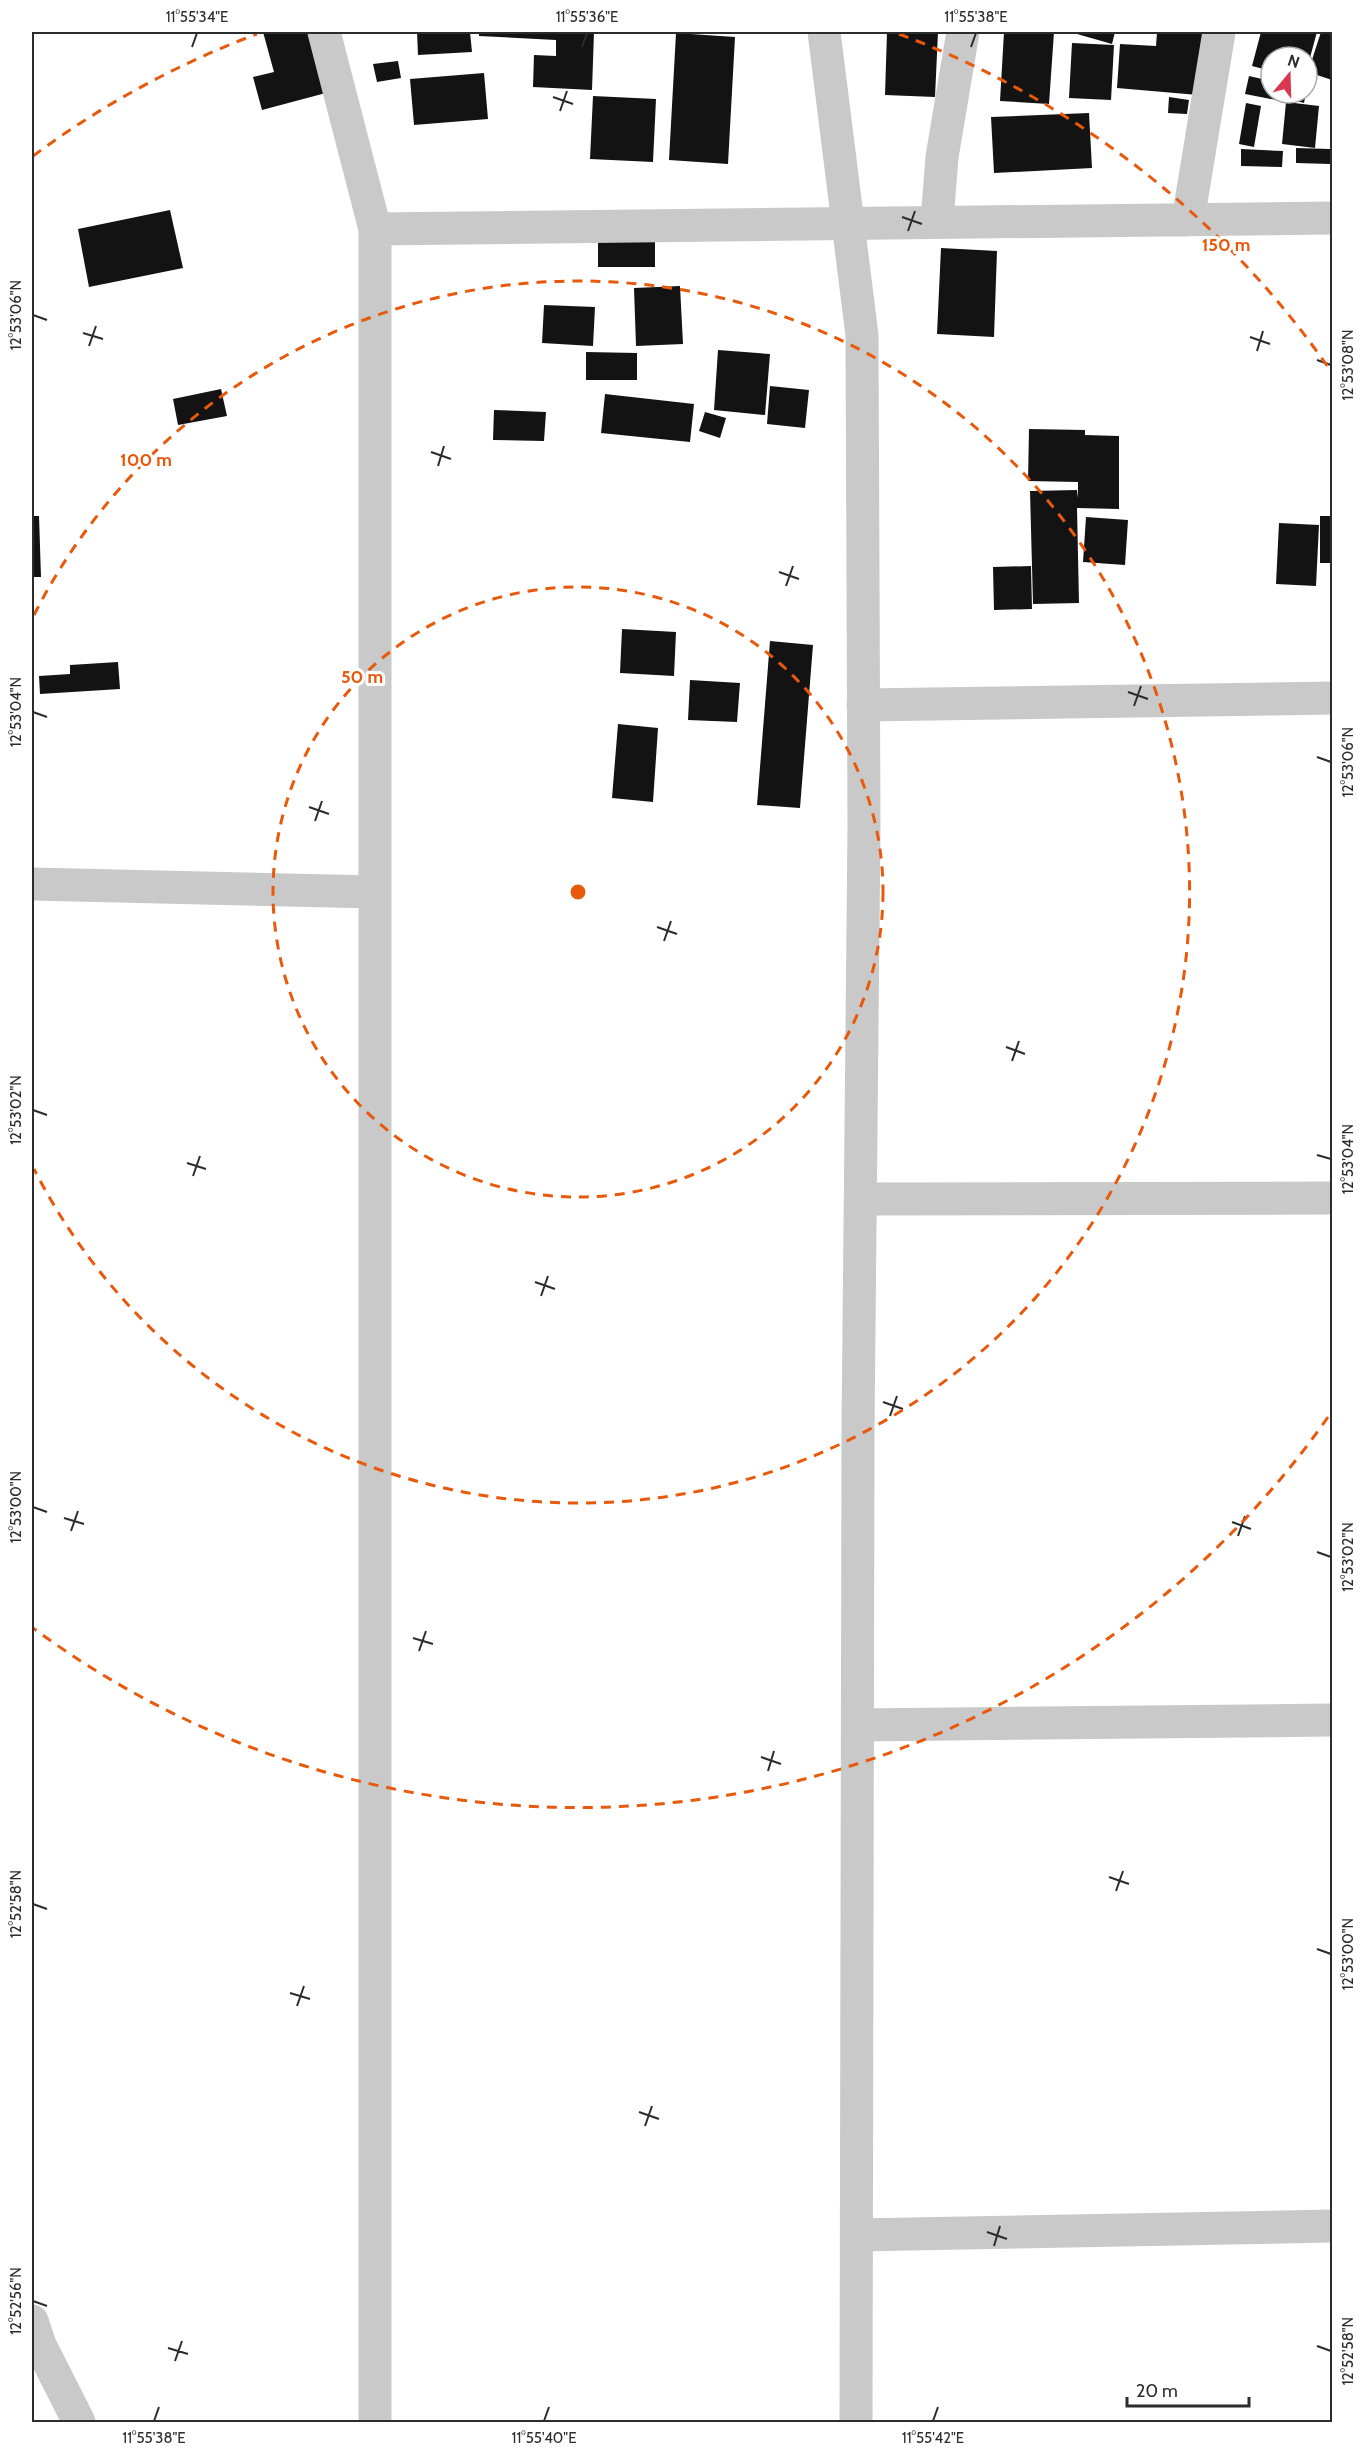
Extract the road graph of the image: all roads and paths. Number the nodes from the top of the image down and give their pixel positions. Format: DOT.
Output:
graph roads {
  1 [pos="324,32"];
  2 [pos="824,32"];
  3 [pos="963,32"];
  4 [pos="1219,32"];
  5 [pos="1332,218"];
  6 [pos="1188,220"];
  7 [pos="937,221"];
  8 [pos="850,223"];
  9 [pos="375,229"];
  10 [pos="1332,698"];
  11 [pos="863,705"];
  12 [pos="32,884"];
  13 [pos="375,892"];
  14 [pos="1332,1198"];
  15 [pos="861,1199"];
  16 [pos="1332,1720"];
  17 [pos="858,1725"];
  18 [pos="1332,2226"];
  19 [pos="857,2235"];
  20 [pos="32,2320"];
  21 [pos="79,2422"];
  22 [pos="375,2422"];
  23 [pos="856,2422"];
  1 -- 9 [label="street"];
  2 -- 8 [label="street"];
  3 -- 7 [label="street"];
  4 -- 6 [label="street"];
  5 -- 6 [label="street"];
  6 -- 7 [label="street"];
  7 -- 8 [label="street"];
  8 -- 9 [label="street"];
  8 -- 11 [label="street"];
  9 -- 13 [label="street"];
  10 -- 11 [label="street"];
  11 -- 15 [label="street"];
  12 -- 13 [label="street"];
  13 -- 22 [label="street"];
  14 -- 15 [label="street"];
  15 -- 17 [label="street"];
  16 -- 17 [label="street"];
  17 -- 19 [label="street"];
  18 -- 19 [label="street"];
  19 -- 23 [label="street"];
  20 -- 21 [label="street"];
}
